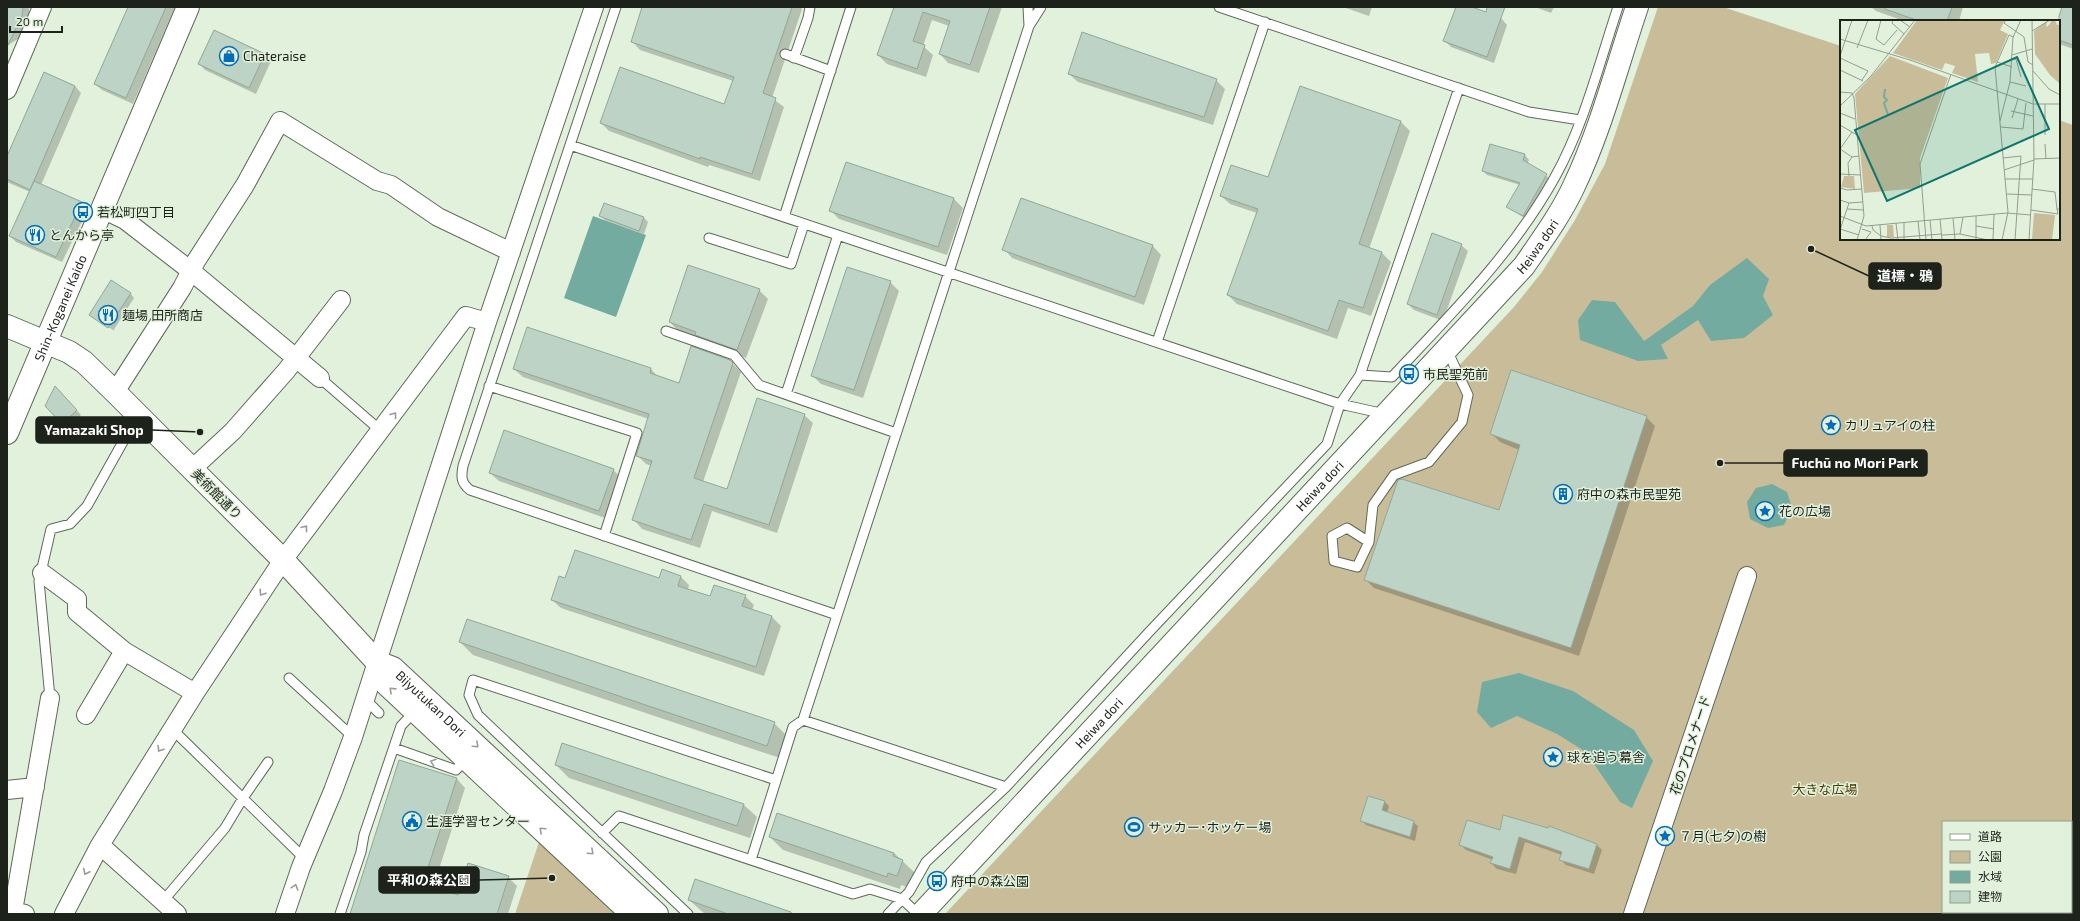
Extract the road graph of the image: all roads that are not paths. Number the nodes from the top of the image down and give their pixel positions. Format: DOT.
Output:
graph roads {
  1 [pos="42,7"];
  2 [pos="188,7"];
  3 [pos="594,7"];
  4 [pos="616,7"];
  5 [pos="810,7"];
  6 [pos="851,7"];
  7 [pos="1028,7"];
  8 [pos="1041,7"];
  9 [pos="1219,7"];
  10 [pos="1618,7"];
  11 [pos="1638,7"];
  12 [pos="1265,22"];
  13 [pos="1029,26"];
  14 [pos="785,54"];
  15 [pos="794,58"];
  16 [pos="831,71"];
  17 [pos="1459,88"];
  18 [pos="7,90"];
  19 [pos="1580,120"];
  20 [pos="570,145"];
  21 [pos="102,208"];
  22 [pos="784,217"];
  23 [pos="804,224"];
  24 [pos="838,235"];
  25 [pos="709,238"];
  26 [pos="511,252"];
  27 [pos="191,272"];
  28 [pos="949,272"];
  29 [pos="341,300"];
  30 [pos="487,322"];
  31 [pos="7,326"];
  32 [pos="666,331"];
  33 [pos="45,342"];
  34 [pos="1157,342"];
  35 [pos="1447,350"];
  36 [pos="296,359"];
  37 [pos="1360,375"];
  38 [pos="320,378"];
  39 [pos="489,386"];
  40 [pos="115,392"];
  41 [pos="786,394"];
  42 [pos="1340,404"];
  43 [pos="1387,414"];
  44 [pos="138,415"];
  45 [pos="381,431"];
  46 [pos="7,433"];
  47 [pos="896,433"];
  48 [pos="192,469"];
  49 [pos="604,536"];
  50 [pos="1370,542"];
  51 [pos="283,560"];
  52 [pos="42,573"];
  53 [pos="1747,576"];
  54 [pos="837,615"];
  55 [pos="124,651"];
  56 [pos="377,662"];
  57 [pos="289,678"];
  58 [pos="195,693"];
  59 [pos="50,698"];
  60 [pos="366,700"];
  61 [pos="421,705"];
  62 [pos="379,713"];
  63 [pos="86,715"];
  64 [pos="803,720"];
  65 [pos="172,729"];
  66 [pos="353,737"];
  67 [pos="394,748"];
  68 [pos="466,759"];
  69 [pos="268,762"];
  70 [pos="776,780"];
  71 [pos="35,786"];
  72 [pos="1006,787"];
  73 [pos="7,790"];
  74 [pos="243,798"];
  75 [pos="576,831"];
  76 [pos="602,833"];
  77 [pos="100,845"];
  78 [pos="304,859"];
  79 [pos="751,860"];
  80 [pos="622,893"];
  81 [pos="902,899"];
  82 [pos="163,901"];
  83 [pos="70,911"];
  84 [pos="26,914"];
  85 [pos="177,914"];
  86 [pos="284,914"];
  87 [pos="340,914"];
  88 [pos="632,914"];
  89 [pos="657,914"];
  90 [pos="688,914"];
  91 [pos="888,914"];
  92 [pos="920,914"];
  93 [pos="1633,914"];
  1 -- 18 [label="street"];
  2 -- 21 [label="street, Shin-Koganei Kaido"];
  3 -- 26 [label="street"];
  4 -- 20 [label="lane"];
  5 -- 15 [label="lane"];
  6 -- 16 [label="lane"];
  7 -- 13 [label="lane"];
  8 -- 13 [label="lane"];
  9 -- 12 [label="lane"];
  10 -- 19 [label="lane"];
  11 -- 35 [label="street, Heiwa dori"];
  12 -- 17 [label="lane"];
  12 -- 34 [label="lane"];
  13 -- 28 [label="lane"];
  14 -- 15 [label="lane"];
  15 -- 16 [label="lane"];
  16 -- 22 [label="lane"];
  17 -- 19 [label="lane"];
  17 -- 37 [label="lane"];
  19 -- 37 [label="lane"];
  20 -- 22 [label="lane"];
  20 -- 39 [label="lane"];
  21 -- 27 [label="street"];
  21 -- 33 [label="street, Shin-Koganei Kaido"];
  22 -- 23 [label="lane"];
  23 -- 24 [label="lane"];
  23 -- 25 [label="lane"];
  24 -- 28 [label="lane"];
  24 -- 41 [label="lane"];
  26 -- 27 [label="street"];
  26 -- 30 [label="street"];
  27 -- 36 [label="street"];
  27 -- 40 [label="street"];
  28 -- 34 [label="lane"];
  28 -- 47 [label="lane"];
  29 -- 36 [label="street"];
  45 -- 30 [label="street, one-way"];
  30 -- 56 [label="street"];
  31 -- 33 [label="street, 美術館通り"];
  32 -- 41 [label="lane"];
  33 -- 40 [label="street, 美術館通り"];
  33 -- 46 [label="street, Shin-Koganei Kaido"];
  34 -- 42 [label="lane"];
  35 -- 43 [label="street, Heiwa dori"];
  35 -- 50 [label="lane"];
  36 -- 38 [label="street"];
  36 -- 48 [label="street"];
  37 -- 42 [label="lane"];
  38 -- 45 [label="lane"];
  39 -- 49 [label="lane"];
  39 -- 49 [label="lane"];
  40 -- 44 [label="street, 美術館通り"];
  41 -- 47 [label="lane"];
  42 -- 43 [label="lane"];
  42 -- 72 [label="lane"];
  43 -- 92 [label="street, Heiwa dori"];
  44 -- 48 [label="street, 美術館通り"];
  44 -- 52 [label="lane"];
  51 -- 45 [label="street, one-way"];
  47 -- 54 [label="lane"];
  48 -- 51 [label="street, 美術館通り"];
  49 -- 54 [label="lane"];
  50 -- 50 [label="lane"];
  51 -- 56 [label="street, 美術館通り"];
  51 -- 58 [label="street, one-way"];
  52 -- 55 [label="street"];
  52 -- 59 [label="lane"];
  53 -- 93 [label="street, 花のプロメナード"];
  54 -- 64 [label="lane"];
  55 -- 58 [label="street"];
  55 -- 63 [label="street"];
  56 -- 60 [label="street"];
  56 -- 61 [label="street, Bijyutukan Dori"];
  57 -- 66 [label="lane"];
  58 -- 65 [label="street"];
  59 -- 71 [label="street"];
  60 -- 62 [label="lane"];
  60 -- 66 [label="street"];
  61 -- 67 [label="lane"];
  61 -- 68 [label="street, Bijyutukan Dori"];
  61 -- 75 [label="street, Bijyutukan Dori, one-way"];
  64 -- 70 [label="lane"];
  64 -- 72 [label="lane"];
  65 -- 74 [label="lane"];
  65 -- 77 [label="street, one-way"];
  66 -- 78 [label="street"];
  68 -- 67 [label="lane, one-way"];
  67 -- 87 [label="lane"];
  75 -- 68 [label="street, Bijyutukan Dori, one-way"];
  69 -- 74 [label="lane"];
  70 -- 75 [label="lane"];
  70 -- 79 [label="lane"];
  71 -- 73 [label="street"];
  71 -- 84 [label="street"];
  72 -- 81 [label="lane"];
  74 -- 78 [label="lane"];
  74 -- 82 [label="lane"];
  75 -- 76 [label="lane"];
  75 -- 80 [label="street, Bijyutukan Dori"];
  76 -- 79 [label="lane"];
  76 -- 90 [label="lane"];
  77 -- 82 [label="street"];
  77 -- 83 [label="street, one-way"];
  86 -- 78 [label="street, one-way"];
  79 -- 81 [label="lane"];
  80 -- 88 [label="street, Bijyutukan Dori"];
  80 -- 89 [label="street, Bijyutukan Dori"];
  81 -- 91 [label="lane"];
  81 -- 92 [label="lane"];
  82 -- 85 [label="street"];
}
